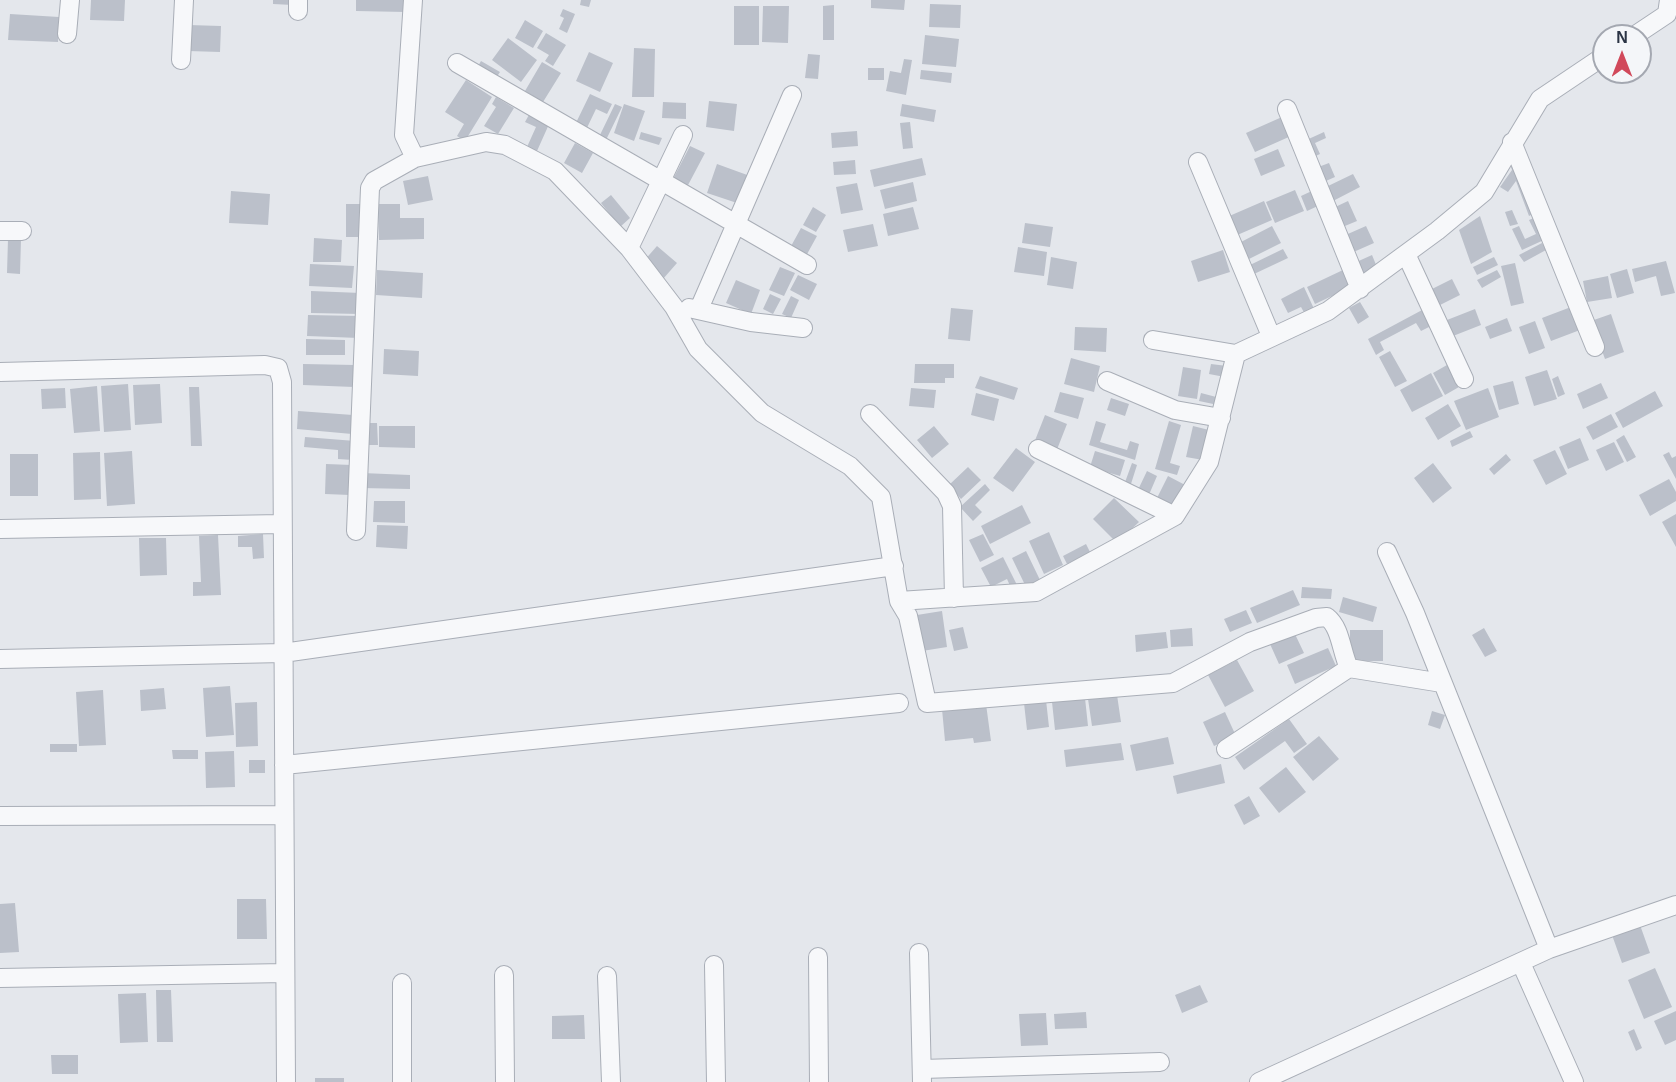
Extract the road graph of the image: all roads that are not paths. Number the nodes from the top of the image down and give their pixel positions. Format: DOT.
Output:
graph roads {
  1 [pos="70,0"];
  2 [pos="184,0"];
  3 [pos="413,0"];
  4 [pos="1669,0"];
  5 [pos="1652,24"];
  6 [pos="68,34"];
  7 [pos="181,60"];
  8 [pos="458,63"];
  9 [pos="1592,64"];
  10 [pos="792,95"];
  11 [pos="1287,109"];
  12 [pos="683,135"];
  13 [pos="1512,142"];
  14 [pos="415,158"];
  15 [pos="1198,162"];
  16 [pos="660,182"];
  17 [pos="736,224"];
  18 [pos="0,231"];
  19 [pos="22,231"];
  20 [pos="629,248"];
  21 [pos="1406,254"];
  22 [pos="807,265"];
  23 [pos="1360,290"];
  24 [pos="674,307"];
  25 [pos="699,309"];
  26 [pos="802,328"];
  27 [pos="1271,336"];
  28 [pos="1153,340"];
  29 [pos="1595,347"];
  30 [pos="1236,354"];
  31 [pos="0,372"];
  32 [pos="1464,379"];
  33 [pos="1107,381"];
  34 [pos="870,414"];
  35 [pos="1221,418"];
  36 [pos="1038,449"];
  37 [pos="1175,516"];
  38 [pos="281,524"];
  39 [pos="0,529"];
  40 [pos="356,531"];
  41 [pos="1387,552"];
  42 [pos="894,566"];
  43 [pos="954,598"];
  44 [pos="899,601"];
  45 [pos="283,653"];
  46 [pos="0,659"];
  47 [pos="1349,668"];
  48 [pos="1442,683"];
  49 [pos="899,703"];
  50 [pos="1226,749"];
  51 [pos="284,765"];
  52 [pos="284,815"];
  53 [pos="0,816"];
  54 [pos="1676,905"];
  55 [pos="1549,950"];
  56 [pos="919,953"];
  57 [pos="818,957"];
  58 [pos="1521,963"];
  59 [pos="714,965"];
  60 [pos="285,973"];
  61 [pos="504,975"];
  62 [pos="607,976"];
  63 [pos="0,978"];
  64 [pos="402,983"];
  65 [pos="1160,1062"];
  66 [pos="922,1076"];
  67 [pos="286,1082"];
  68 [pos="402,1082"];
  69 [pos="505,1082"];
  70 [pos="610,1082"];
  71 [pos="716,1082"];
  72 [pos="819,1082"];
  73 [pos="1259,1082"];
  74 [pos="1574,1082"];
  1 -- 6 [label="street"];
  2 -- 7 [label="street"];
  3 -- 14 [label="street"];
  4 -- 5 [label="street"];
  8 -- 16 [label="street"];
  9 -- 13 [label="street"];
  10 -- 17 [label="street"];
  11 -- 23 [label="street"];
  12 -- 16 [label="street"];
  13 -- 21 [label="street"];
  13 -- 29 [label="street"];
  14 -- 20 [label="street"];
  14 -- 40 [label="street"];
  15 -- 27 [label="street"];
  16 -- 17 [label="street"];
  16 -- 20 [label="street"];
  17 -- 22 [label="street"];
  17 -- 25 [label="street"];
  18 -- 19 [label="street"];
  20 -- 24 [label="street"];
  21 -- 23 [label="street"];
  21 -- 32 [label="street"];
  23 -- 27 [label="street"];
  24 -- 25 [label="street"];
  24 -- 42 [label="street"];
  25 -- 26 [label="street"];
  27 -- 30 [label="street"];
  28 -- 30 [label="street"];
  30 -- 35 [label="street"];
  31 -- 38 [label="street"];
  33 -- 35 [label="street"];
  34 -- 43 [label="street"];
  35 -- 37 [label="street"];
  36 -- 37 [label="street"];
  37 -- 43 [label="street"];
  38 -- 39 [label="street"];
  38 -- 45 [label="street"];
  41 -- 48 [label="street"];
  42 -- 44 [label="street"];
  42 -- 45 [label="street"];
  43 -- 44 [label="street"];
  44 -- 47 [label="street"];
  45 -- 46 [label="street"];
  45 -- 51 [label="street"];
  47 -- 48 [label="street"];
  47 -- 50 [label="street"];
  48 -- 55 [label="street"];
  49 -- 51 [label="street"];
  51 -- 52 [label="street"];
  52 -- 53 [label="street"];
  52 -- 60 [label="street"];
  54 -- 55 [label="street"];
  55 -- 58 [label="street"];
  56 -- 66 [label="street"];
  57 -- 72 [label="street"];
  58 -- 73 [label="street"];
  58 -- 74 [label="street"];
  59 -- 71 [label="street"];
  60 -- 63 [label="street"];
  60 -- 67 [label="street"];
  61 -- 69 [label="street"];
  62 -- 70 [label="street"];
  64 -- 68 [label="street"];
  65 -- 66 [label="street"];
}
